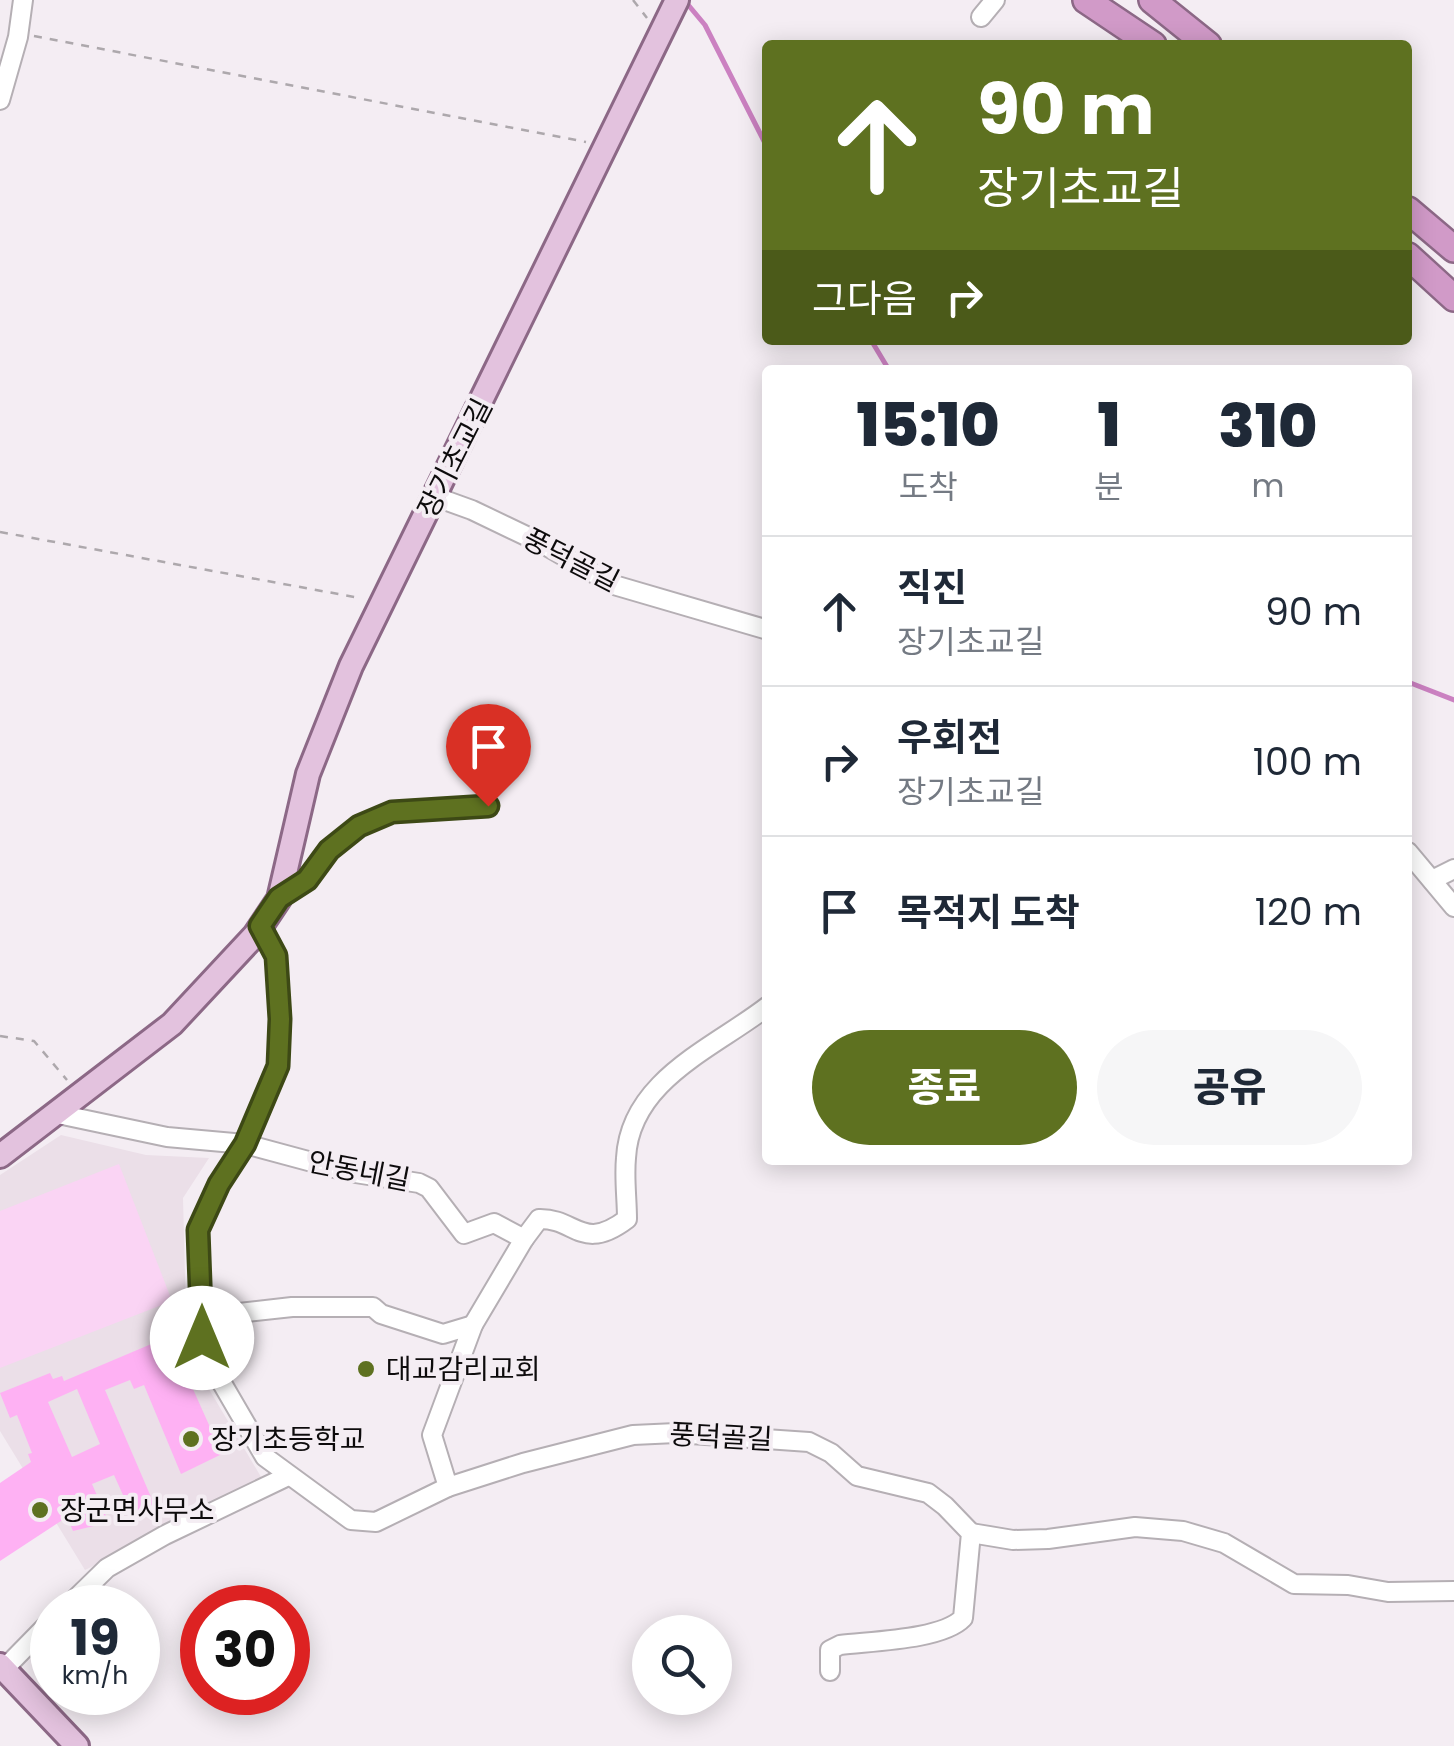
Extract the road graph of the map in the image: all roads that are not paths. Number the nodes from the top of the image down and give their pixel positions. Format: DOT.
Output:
graph roads {
  1 [pos="23,0"];
  2 [pos="677,0"];
  3 [pos="995,0"];
  4 [pos="1086,0"];
  5 [pos="1114,0"];
  6 [pos="1152,0"];
  7 [pos="1177,0"];
  8 [pos="982,17"];
  9 [pos="1146,40"];
  10 [pos="1162,40"];
  11 [pos="1202,40"];
  12 [pos="1216,40"];
  13 [pos="0,100"];
  14 [pos="1412,213"];
  15 [pos="1454,248"];
  16 [pos="1412,260"];
  17 [pos="1454,298"];
  18 [pos="436,497"];
  19 [pos="762,628"];
  20 [pos="488,806"];
  21 [pos="1412,857"];
  22 [pos="1454,869"];
  23 [pos="1432,880"];
  24 [pos="279,898"];
  25 [pos="1454,907"];
  26 [pos="260,926"];
  27 [pos="762,1010"];
  28 [pos="58,1114"];
  29 [pos="245,1144"];
  30 [pos="0,1156"];
  31 [pos="524,1239"];
  32 [pos="203,1317"];
  33 [pos="473,1325"];
  34 [pos="288,1476"];
  35 [pos="448,1487"];
  36 [pos="971,1533"];
  37 [pos="90,1585"];
  38 [pos="1454,1591"];
  39 [pos="30,1641"];
  40 [pos="2,1667"];
  41 [pos="830,1670"];
  42 [pos="77,1746"];
  1 -- 13 [label="street"];
  2 -- 18 [label="main road, 장기초교길"];
  3 -- 8 [label="street"];
  4 -- 9 [label="highway"];
  5 -- 10 [label="highway"];
  6 -- 11 [label="highway"];
  7 -- 12 [label="highway"];
  14 -- 15 [label="highway"];
  16 -- 17 [label="highway"];
  18 -- 19 [label="street, 풍덕골길"];
  18 -- 24 [label="main road, 장기초교길"];
  20 -- 24 [label="street, 장기초교길"];
  21 -- 23 [label="street"];
  22 -- 23 [label="street"];
  23 -- 25 [label="street"];
  24 -- 26 [label="main road, 장기초교길"];
  26 -- 28 [label="main road, 장기초교길"];
  26 -- 29 [label="street"];
  27 -- 31 [label="street"];
  28 -- 29 [label="street, 안동네길"];
  28 -- 30 [label="main road, 장기초교길"];
  29 -- 31 [label="street, 안동네길"];
  29 -- 32 [label="street"];
  31 -- 33 [label="street"];
  32 -- 33 [label="street"];
  32 -- 34 [label="street"];
  33 -- 35 [label="street"];
  34 -- 35 [label="street"];
  34 -- 37 [label="street"];
  35 -- 36 [label="street, 풍덕골길"];
  36 -- 38 [label="street"];
  36 -- 41 [label="street"];
  39 -- 40 [label="street"];
  40 -- 42 [label="main road"];
}
